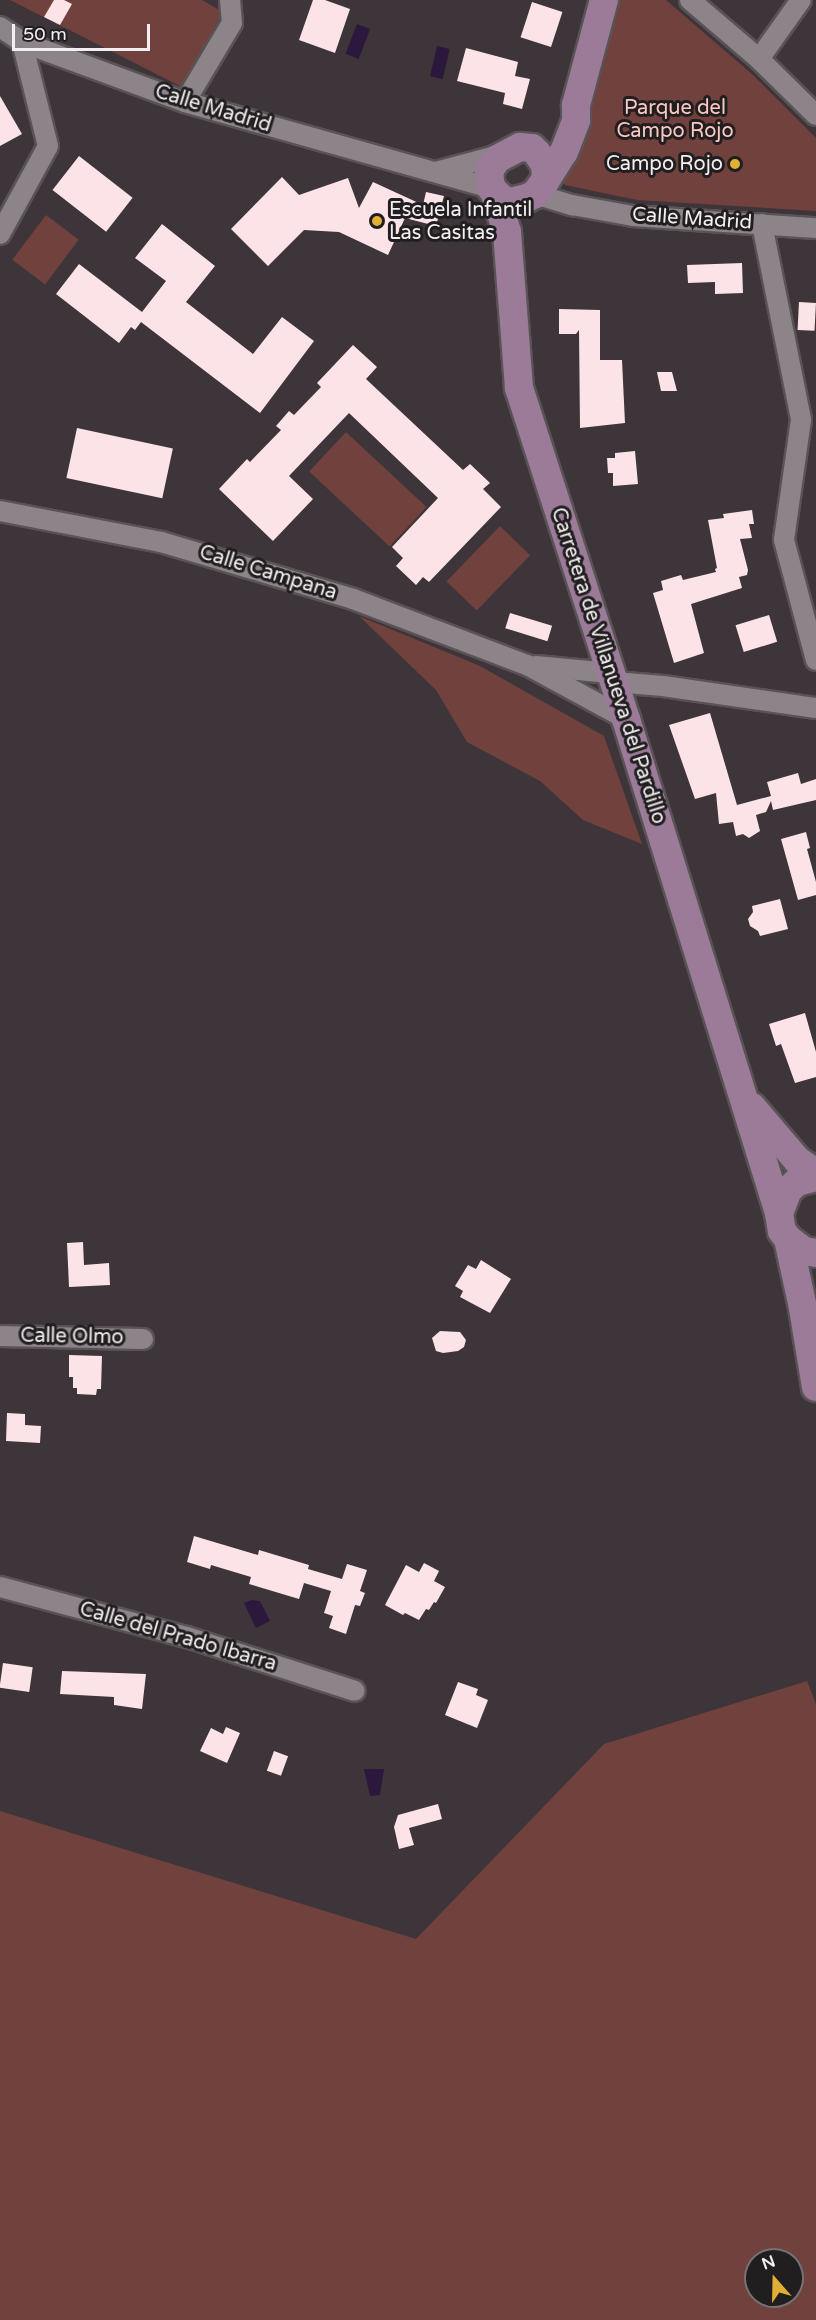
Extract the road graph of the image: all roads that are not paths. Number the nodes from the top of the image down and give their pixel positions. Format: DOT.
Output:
graph roads {
  1 [pos="230,0"];
  2 [pos="604,0"];
  3 [pos="690,0"];
  4 [pos="801,0"];
  5 [pos="0,27"];
  6 [pos="22,42"];
  7 [pos="759,59"];
  8 [pos="185,102"];
  9 [pos="576,105"];
  10 [pos="816,115"];
  11 [pos="515,150"];
  12 [pos="433,172"];
  13 [pos="492,189"];
  14 [pos="535,192"];
  15 [pos="762,224"];
  16 [pos="816,228"];
  17 [pos="507,232"];
  18 [pos="0,234"];
  19 [pos="0,511"];
  20 [pos="816,660"];
  21 [pos="527,665"];
  22 [pos="612,678"];
  23 [pos="816,708"];
  24 [pos="626,719"];
  25 [pos="742,1093"];
  26 [pos="816,1175"];
  27 [pos="783,1226"];
  28 [pos="816,1253"];
  29 [pos="816,1262"];
  30 [pos="803,1308"];
  31 [pos="0,1336"];
  32 [pos="143,1338"];
  33 [pos="816,1388"];
  34 [pos="0,1587"];
  35 [pos="355,1691"];
  1 -- 8 [label="street"];
  2 -- 9 [label="street, Carretera de Villanueva del Pardillo"];
  3 -- 7 [label="street"];
  4 -- 7 [label="street"];
  5 -- 6 [label="street, Calle Madrid"];
  6 -- 8 [label="street, Calle Madrid"];
  6 -- 18 [label="street"];
  7 -- 10 [label="street"];
  8 -- 12 [label="street, Calle Madrid"];
  9 -- 11 [label="street"];
  9 -- 14 [label="street, Carretera de Villanueva del Pardillo"];
  11 -- 12 [label="street"];
  11 -- 13 [label="street"];
  11 -- 14 [label="street"];
  12 -- 13 [label="street, Calle Madrid"];
  13 -- 14 [label="street"];
  13 -- 17 [label="street, Carretera de Villanueva del Pardillo"];
  14 -- 15 [label="street, Calle Madrid"];
  14 -- 17 [label="street, Carretera de Villanueva del Pardillo"];
  15 -- 16 [label="street, Calle Madrid"];
  15 -- 20 [label="street"];
  17 -- 22 [label="street, Carretera de Villanueva del Pardillo"];
  19 -- 21 [label="street, Calle Campana"];
  21 -- 22 [label="street"];
  21 -- 24 [label="street"];
  22 -- 23 [label="street"];
  22 -- 24 [label="street, Carretera de Villanueva del Pardillo"];
  24 -- 25 [label="street, Carretera de Villanueva del Pardillo"];
  25 -- 26 [label="street, Carretera de Villanueva del Pardillo"];
  25 -- 27 [label="street, Carretera de Villanueva del Pardillo"];
  26 -- 27 [label="street"];
  27 -- 28 [label="street"];
  27 -- 30 [label="street, Carretera de Villanueva del Pardillo"];
  29 -- 30 [label="street"];
  30 -- 33 [label="street"];
  31 -- 32 [label="street, Calle Olmo"];
  34 -- 35 [label="street, Calle del Prado Ibarra"];
}
